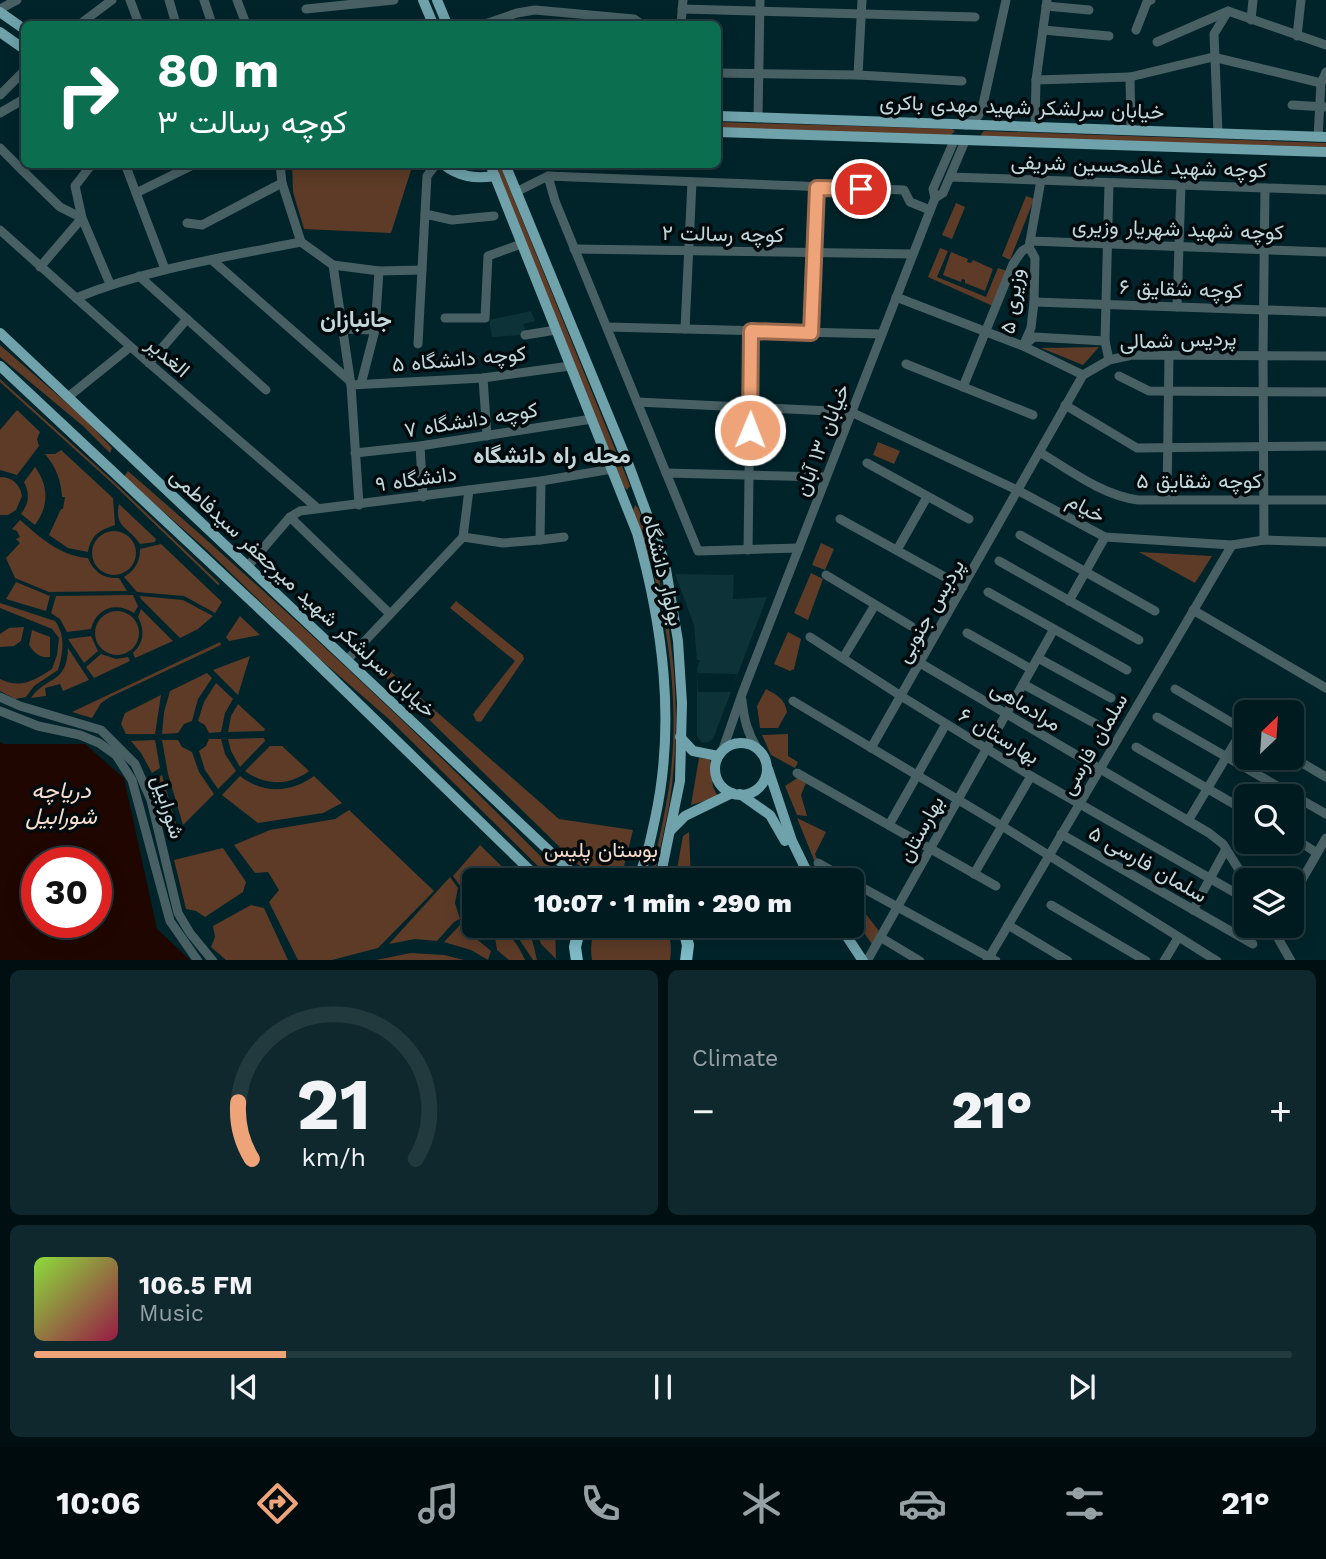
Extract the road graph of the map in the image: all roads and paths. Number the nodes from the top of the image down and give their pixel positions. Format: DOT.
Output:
graph roads {
  1 [pos="17,0"];
  2 [pos="112,0"];
  3 [pos="130,0"];
  4 [pos="169,0"];
  5 [pos="204,0"];
  6 [pos="394,0"];
  7 [pos="423,0"];
  8 [pos="437,0"];
  9 [pos="760,0"];
  10 [pos="862,0"];
  11 [pos="1006,0"];
  12 [pos="1151,0"];
  13 [pos="1224,0"];
  14 [pos="1253,0"];
  15 [pos="1301,0"];
  16 [pos="239,1"];
  17 [pos="1047,3"];
  18 [pos="682,4"];
  19 [pos="306,9"];
  20 [pos="0,10"];
  21 [pos="760,10"];
  22 [pos="1089,10"];
  23 [pos="1228,11"];
  24 [pos="862,13"];
  25 [pos="975,17"];
  26 [pos="1251,20"];
  27 [pos="84,21"];
  28 [pos="138,21"];
  29 [pos="175,21"];
  30 [pos="211,21"];
  31 [pos="245,21"];
  32 [pos="432,21"];
  33 [pos="446,21"];
  34 [pos="494,21"];
  35 [pos="637,21"];
  36 [pos="21,27"];
  37 [pos="1043,30"];
  38 [pos="1136,30"];
  39 [pos="0,32"];
  40 [pos="1109,36"];
  41 [pos="1297,36"];
  42 [pos="1157,42"];
  43 [pos="1326,45"];
  44 [pos="21,47"];
  45 [pos="1213,57"];
  46 [pos="1326,72"];
  47 [pos="21,74"];
  48 [pos="721,74"];
  49 [pos="759,74"];
  50 [pos="858,75"];
  51 [pos="1130,77"];
  52 [pos="962,80"];
  53 [pos="1036,80"];
  54 [pos="1321,83"];
  55 [pos="0,95"];
  56 [pos="21,101"];
  57 [pos="1292,105"];
  58 [pos="1322,107"];
  59 [pos="982,109"];
  60 [pos="1036,112"];
  61 [pos="0,113"];
  62 [pos="721,116"];
  63 [pos="758,118"];
  64 [pos="966,125"];
  65 [pos="1035,127"];
  66 [pos="1130,130"];
  67 [pos="721,132"];
  68 [pos="1218,133"];
  69 [pos="1322,137"];
  70 [pos="959,141"];
  71 [pos="0,148"];
  72 [pos="1326,152"];
  73 [pos="21,165"];
  74 [pos="25,168"];
  75 [pos="89,168"];
  76 [pos="127,168"];
  77 [pos="187,168"];
  78 [pos="280,168"];
  79 [pos="433,168"];
  80 [pos="450,168"];
  81 [pos="492,168"];
  82 [pos="509,168"];
  83 [pos="495,176"];
  84 [pos="548,176"];
  85 [pos="950,177"];
  86 [pos="1041,180"];
  87 [pos="692,182"];
  88 [pos="282,183"];
  89 [pos="1110,183"];
  90 [pos="1181,185"];
  91 [pos="817,188"];
  92 [pos="1265,188"];
  93 [pos="1326,190"];
  94 [pos="516,191"];
  95 [pos="136,193"];
  96 [pos="934,198"];
  97 [pos="930,210"];
  98 [pos="425,214"];
  99 [pos="494,216"];
  100 [pos="82,218"];
  101 [pos="187,223"];
  102 [pos="0,230"];
  103 [pos="301,242"];
  104 [pos="521,244"];
  105 [pos="1029,244"];
  106 [pos="1108,244"];
  107 [pos="1179,247"];
  108 [pos="575,249"];
  109 [pos="1265,250"];
  110 [pos="689,251"];
  111 [pos="1326,252"];
  112 [pos="814,253"];
  113 [pos="913,254"];
  114 [pos="212,260"];
  115 [pos="333,265"];
  116 [pos="40,267"];
  117 [pos="165,269"];
  118 [pos="379,271"];
  119 [pos="422,271"];
  120 [pos="139,276"];
  121 [pos="110,284"];
  122 [pos="896,297"];
  123 [pos="76,298"];
  124 [pos="1034,302"];
  125 [pos="1106,304"];
  126 [pos="1177,307"];
  127 [pos="1264,310"];
  128 [pos="1326,312"];
  129 [pos="445,318"];
  130 [pos="187,319"];
  131 [pos="607,327"];
  132 [pos="342,329"];
  133 [pos="375,330"];
  134 [pos="556,330"];
  135 [pos="685,330"];
  136 [pos="751,331"];
  137 [pos="986,332"];
  138 [pos="0,333"];
  139 [pos="811,333"];
  140 [pos="882,334"];
  141 [pos="525,335"];
  142 [pos="1105,341"];
  143 [pos="418,344"];
  144 [pos="1023,346"];
  145 [pos="130,347"];
  146 [pos="1169,355"];
  147 [pos="1263,355"];
  148 [pos="1326,356"];
  149 [pos="1109,360"];
  150 [pos="149,363"];
  151 [pos="906,364"];
  152 [pos="0,366"];
  153 [pos="570,366"];
  154 [pos="1083,375"];
  155 [pos="1119,376"];
  156 [pos="484,377"];
  157 [pos="354,383"];
  158 [pos="963,387"];
  159 [pos="266,390"];
  160 [pos="1167,392"];
  161 [pos="1263,392"];
  162 [pos="1326,392"];
  163 [pos="68,397"];
  164 [pos="636,402"];
  165 [pos="1065,405"];
  166 [pos="750,407"];
  167 [pos="851,412"];
  168 [pos="1033,415"];
  169 [pos="592,419"];
  170 [pos="488,436"];
  171 [pos="420,446"];
  172 [pos="1263,446"];
  173 [pos="1326,446"];
  174 [pos="1168,447"];
  175 [pos="355,453"];
  176 [pos="1041,453"];
  177 [pos="126,454"];
  178 [pos="867,463"];
  179 [pos="110,469"];
  180 [pos="612,469"];
  181 [pos="666,473"];
  182 [pos="749,475"];
  183 [pos="826,477"];
  184 [pos="541,481"];
  185 [pos="638,489"];
  186 [pos="469,490"];
  187 [pos="1019,491"];
  188 [pos="622,495"];
  189 [pos="423,497"];
  190 [pos="927,497"];
  191 [pos="1167,499"];
  192 [pos="1264,499"];
  193 [pos="1326,500"];
  194 [pos="359,505"];
  195 [pos="316,507"];
  196 [pos="290,517"];
  197 [pos="840,519"];
  198 [pos="969,519"];
  199 [pos="1020,535"];
  200 [pos="463,537"];
  201 [pos="564,537"];
  202 [pos="1105,537"];
  203 [pos="540,540"];
  204 [pos="1264,540"];
  205 [pos="1326,542"];
  206 [pos="1232,545"];
  207 [pos="799,548"];
  208 [pos="748,550"];
  209 [pos="897,550"];
  210 [pos="999,561"];
  211 [pos="248,566"];
  212 [pos="1085,572"];
  213 [pos="826,575"];
  214 [pos="963,587"];
  215 [pos="988,592"];
  216 [pos="1069,601"];
  217 [pos="874,605"];
  218 [pos="1193,610"];
  219 [pos="1154,611"];
  220 [pos="390,614"];
  221 [pos="911,626"];
  222 [pos="1054,629"];
  223 [pos="967,633"];
  224 [pos="810,637"];
  225 [pos="1139,640"];
  226 [pos="1038,658"];
  227 [pos="844,659"];
  228 [pos="347,660"];
  229 [pos="920,663"];
  230 [pos="1031,669"];
  231 [pos="1126,670"];
  232 [pos="1023,684"];
  233 [pos="1326,688"];
  234 [pos="1175,690"];
  235 [pos="742,694"];
  236 [pos="901,696"];
  237 [pos="0,697"];
  238 [pos="1111,698"];
  239 [pos="793,701"];
  240 [pos="0,711"];
  241 [pos="1006,715"];
  242 [pos="1157,717"];
  243 [pos="946,724"];
  244 [pos="1096,724"];
  245 [pos="1234,724"];
  246 [pos="680,737"];
  247 [pos="1234,745"];
  248 [pos="1136,747"];
  249 [pos="757,748"];
  250 [pos="871,748"];
  251 [pos="986,749"];
  252 [pos="720,753"];
  253 [pos="1226,757"];
  254 [pos="766,763"];
  255 [pos="1304,764"];
  256 [pos="1099,770"];
  257 [pos="797,773"];
  258 [pos="916,774"];
  259 [pos="1031,776"];
  260 [pos="1326,777"];
  261 [pos="1207,788"];
  262 [pos="736,794"];
  263 [pos="958,800"];
  264 [pos="1079,804"];
  265 [pos="1234,804"];
  266 [pos="1326,814"];
  267 [pos="1188,821"];
  268 [pos="889,825"];
  269 [pos="1002,826"];
  270 [pos="670,831"];
  271 [pos="1061,834"];
  272 [pos="1326,838"];
  273 [pos="1304,845"];
  274 [pos="1224,846"];
  275 [pos="930,848"];
  276 [pos="1317,853"];
  277 [pos="1049,856"];
  278 [pos="818,863"];
  279 [pos="645,864"];
  280 [pos="528,868"];
  281 [pos="565,868"];
  282 [pos="643,868"];
  283 [pos="648,868"];
  284 [pos="663,868"];
  285 [pos="800,868"];
  286 [pos="805,868"];
  287 [pos="827,868"];
  288 [pos="1238,868"];
  289 [pos="974,874"];
  290 [pos="1304,876"];
  291 [pos="1210,879"];
  292 [pos="996,886"];
  293 [pos="864,889"];
  294 [pos="1234,892"];
  295 [pos="1051,905"];
  296 [pos="897,908"];
  297 [pos="1193,910"];
  298 [pos="1008,925"];
  299 [pos="880,937"];
  300 [pos="576,938"];
  301 [pos="686,938"];
  302 [pos="848,938"];
  303 [pos="1178,938"];
  304 [pos="1279,938"];
  305 [pos="1253,944"];
  306 [pos="991,959"];
  307 [pos="197,960"];
  308 [pos="212,960"];
  309 [pos="577,960"];
  310 [pos="686,960"];
  311 [pos="864,960"];
  312 [pos="866,960"];
  313 [pos="918,960"];
  314 [pos="1066,960"];
  315 [pos="1144,960"];
  316 [pos="1165,960"];
  317 [pos="1215,960"];
  318 [pos="1290,960"];
  1 -- 20 [label="street"];
  2 -- 27 [label="street"];
  3 -- 28 [label="street"];
  4 -- 29 [label="street"];
  5 -- 30 [label="street"];
  6 -- 19 [label="street"];
  7 -- 32 [label="main road"];
  8 -- 33 [label="main road"];
  9 -- 21 [label="street"];
  10 -- 24 [label="street"];
  11 -- 59 [label="street"];
  12 -- 38 [label="street"];
  13 -- 23 [label="street"];
  14 -- 26 [label="street"];
  15 -- 41 [label="street"];
  16 -- 31 [label="street"];
  17 -- 22 [label="street"];
  17 -- 37 [label="street"];
  18 -- 21 [label="street"];
  20 -- 36 [label="main road"];
  21 -- 24 [label="street"];
  21 -- 49 [label="street"];
  23 -- 26 [label="street"];
  23 -- 42 [label="street"];
  23 -- 45 [label="street"];
  24 -- 25 [label="street"];
  24 -- 50 [label="street"];
  26 -- 41 [label="street"];
  34 -- 35 [label="street"];
  37 -- 40 [label="street"];
  37 -- 53 [label="street"];
  39 -- 44 [label="main road"];
  41 -- 43 [label="street"];
  45 -- 51 [label="street"];
  45 -- 54 [label="street"];
  45 -- 68 [label="street"];
  46 -- 54 [label="street"];
  47 -- 55 [label="street"];
  48 -- 49 [label="street"];
  49 -- 50 [label="street"];
  49 -- 63 [label="street"];
  50 -- 52 [label="street"];
  51 -- 53 [label="street"];
  51 -- 66 [label="street"];
  53 -- 60 [label="street"];
  54 -- 58 [label="street"];
  56 -- 61 [label="street"];
  57 -- 58 [label="street"];
  58 -- 69 [label="street"];
  59 -- 60 [label="street"];
  59 -- 64 [label="street"];
  60 -- 65 [label="street"];
  62 -- 63 [label="main road, خیابان سرلشکر شهید مهدی باکری"];
  63 -- 64 [label="main road, خیابان سرلشکر شهید مهدی باکری"];
  64 -- 65 [label="main road, خیابان سرلشکر شهید مهدی باکری"];
  64 -- 70 [label="main road"];
  65 -- 66 [label="main road, خیابان سرلشکر شهید مهدی باکری"];
  66 -- 68 [label="main road, خیابان سرلشکر شهید مهدی باکری"];
  67 -- 70 [label="main road, خیابان سرلشکر شهید مهدی باکری"];
  68 -- 69 [label="main road, خیابان سرلشکر شهید مهدی باکری"];
  70 -- 72 [label="main road, خیابان سرلشکر شهید مهدی باکری"];
  70 -- 85 [label="street, خیابان ۱۳ آبان"];
  70 -- 96 [label="street, خیابان ۱۳ آبان"];
  71 -- 73 [label="street"];
  74 -- 100 [label="street"];
  75 -- 100 [label="street"];
  76 -- 95 [label="street"];
  77 -- 95 [label="street"];
  78 -- 88 [label="street"];
  79 -- 98 [label="street"];
  80 -- 83 [label="main road"];
  81 -- 83 [label="main road, بولوار دانشگاه"];
  82 -- 94 [label="main road, بولوار دانشگاه"];
  83 -- 104 [label="main road, بولوار دانشگاه"];
  84 -- 87 [label="street"];
  84 -- 94 [label="street"];
  84 -- 108 [label="street"];
  85 -- 86 [label="street, کوچه شهید غلامحسین شریفی"];
  85 -- 96 [label="street, خیابان ۱۳ آبان"];
  86 -- 89 [label="street, کوچه شهید غلامحسین شریفی"];
  86 -- 105 [label="street, وزیری ۵"];
  87 -- 91 [label="street"];
  87 -- 110 [label="street"];
  88 -- 101 [label="street"];
  88 -- 103 [label="street"];
  89 -- 90 [label="street, کوچه شهید غلامحسین شریفی"];
  89 -- 106 [label="street"];
  90 -- 92 [label="street, کوچه شهید غلامحسین شریفی"];
  90 -- 107 [label="street"];
  91 -- 97 [label="street"];
  91 -- 112 [label="street"];
  92 -- 93 [label="street, کوچه شهید غلامحسین شریفی"];
  92 -- 109 [label="street"];
  94 -- 185 [label="main road, بولوار دانشگاه"];
  95 -- 117 [label="street"];
  96 -- 97 [label="street, خیابان ۱۳ آبان"];
  97 -- 113 [label="street, خیابان ۱۳ آبان"];
  98 -- 99 [label="street"];
  98 -- 119 [label="street"];
  100 -- 116 [label="street"];
  100 -- 121 [label="street"];
  102 -- 116 [label="street, الغدیر"];
  103 -- 114 [label="street"];
  103 -- 115 [label="street"];
  104 -- 129 [label="street"];
  104 -- 134 [label="main road, بولوار دانشگاه"];
  105 -- 106 [label="street, کوچه شهید شهریار وزیری"];
  105 -- 124 [label="street, وزیری ۵"];
  105 -- 137 [label="street"];
  106 -- 107 [label="street, کوچه شهید شهریار وزیری"];
  106 -- 125 [label="street"];
  107 -- 109 [label="street, کوچه شهید شهریار وزیری"];
  107 -- 126 [label="street"];
  108 -- 110 [label="street, کوچه رسالت ۲"];
  108 -- 131 [label="street"];
  109 -- 111 [label="street, کوچه شهید شهریار وزیری"];
  109 -- 127 [label="street"];
  110 -- 112 [label="street, کوچه رسالت ۲"];
  110 -- 135 [label="street"];
  112 -- 113 [label="street, کوچه رسالت ۲"];
  112 -- 139 [label="street"];
  113 -- 122 [label="street, خیابان ۱۳ آبان"];
  114 -- 117 [label="street"];
  114 -- 157 [label="street"];
  115 -- 118 [label="street"];
  115 -- 132 [label="street"];
  116 -- 123 [label="street, الغدیر"];
  117 -- 120 [label="street"];
  118 -- 119 [label="street"];
  118 -- 133 [label="street"];
  119 -- 143 [label="street"];
  120 -- 121 [label="street"];
  120 -- 130 [label="street"];
  121 -- 123 [label="street"];
  122 -- 137 [label="street"];
  122 -- 140 [label="street, خیابان ۱۳ آبان"];
  123 -- 145 [label="street, الغدیر"];
  124 -- 125 [label="street, کوچه شقایق ۶"];
  124 -- 144 [label="street, وزیری ۵"];
  125 -- 126 [label="street, کوچه شقایق ۶"];
  125 -- 142 [label="street"];
  126 -- 127 [label="street, کوچه شقایق ۶"];
  127 -- 128 [label="street, کوچه شقایق ۶"];
  127 -- 147 [label="street"];
  130 -- 150 [label="street"];
  130 -- 159 [label="street"];
  131 -- 135 [label="street"];
  131 -- 164 [label="street"];
  132 -- 133 [label="street"];
  132 -- 157 [label="street"];
  133 -- 157 [label="street"];
  134 -- 141 [label="street"];
  134 -- 153 [label="main road, بولوار دانشگاه"];
  135 -- 136 [label="street"];
  136 -- 139 [label="street"];
  136 -- 166 [label="street"];
  137 -- 144 [label="street"];
  137 -- 158 [label="street"];
  138 -- 163 [label="main road, خیابان سرلشکر شهید میرجعفر سیدفاطمی"];
  139 -- 140 [label="street"];
  140 -- 167 [label="street, خیابان ۱۳ آبان"];
  142 -- 144 [label="street, وزیری ۵"];
  142 -- 149 [label="street"];
  144 -- 154 [label="street"];
  145 -- 150 [label="street, الغدیر"];
  145 -- 163 [label="street"];
  146 -- 147 [label="street, پردیس شمالی"];
  146 -- 149 [label="street, پردیس شمالی"];
  146 -- 160 [label="street"];
  147 -- 148 [label="street, پردیس شمالی"];
  147 -- 161 [label="street"];
  149 -- 154 [label="street, پردیس شمالی"];
  150 -- 195 [label="street, الغدیر"];
  151 -- 158 [label="street"];
  152 -- 179 [label="main road, خیابان سرلشکر شهید میرجعفر سیدفاطمی"];
  153 -- 156 [label="street, کوچه دانشگاه ۵"];
  153 -- 169 [label="main road, بولوار دانشگاه"];
  154 -- 165 [label="street, پردیس شمالی"];
  155 -- 160 [label="street"];
  156 -- 157 [label="street, کوچه دانشگاه ۵"];
  156 -- 170 [label="street"];
  157 -- 175 [label="street"];
  158 -- 168 [label="street"];
  160 -- 161 [label="street"];
  160 -- 174 [label="street"];
  161 -- 162 [label="street"];
  161 -- 172 [label="street"];
  163 -- 177 [label="main road, خیابان سرلشکر شهید میرجعفر سیدفاطمی"];
  164 -- 166 [label="street"];
  164 -- 181 [label="street"];
  165 -- 174 [label="street"];
  165 -- 176 [label="street, پردیس شمالی"];
  166 -- 167 [label="street"];
  166 -- 182 [label="street"];
  167 -- 183 [label="street, خیابان ۱۳ آبان"];
  167 -- 187 [label="street, خیام"];
  169 -- 170 [label="street, کوچه دانشگاه ۷"];
  169 -- 180 [label="main road, بولوار دانشگاه"];
  170 -- 171 [label="street, کوچه دانشگاه ۷"];
  171 -- 175 [label="street, کوچه دانشگاه ۷"];
  171 -- 189 [label="street"];
  172 -- 173 [label="street"];
  172 -- 174 [label="street"];
  172 -- 192 [label="street"];
  174 -- 191 [label="street"];
  175 -- 194 [label="street"];
  176 -- 187 [label="street, پردیس شمالی"];
  176 -- 191 [label="street, کوچه شقایق ۵"];
  177 -- 179 [label="main road"];
  177 -- 211 [label="main road, خیابان سرلشکر شهید میرجعفر سیدفاطمی"];
  178 -- 190 [label="street"];
  179 -- 280 [label="main road, خیابان سرلشکر شهید میرجعفر سیدفاطمی"];
  180 -- 184 [label="street, دانشگاه ۹"];
  180 -- 188 [label="main road, بولوار دانشگاه"];
  181 -- 182 [label="street"];
  181 -- 208 [label="street"];
  182 -- 183 [label="street"];
  182 -- 208 [label="street"];
  183 -- 207 [label="street, خیابان ۱۳ آبان"];
  184 -- 186 [label="street, دانشگاه ۹"];
  184 -- 203 [label="street"];
  185 -- 188 [label="main road"];
  185 -- 246 [label="main road, بولوار دانشگاه"];
  186 -- 189 [label="street, دانشگاه ۹"];
  186 -- 200 [label="street"];
  187 -- 202 [label="street, خیام"];
  187 -- 214 [label="street, پردیس جنوبی"];
  188 -- 279 [label="main road, بولوار دانشگاه"];
  189 -- 194 [label="street, دانشگاه ۹"];
  190 -- 198 [label="street"];
  190 -- 209 [label="street"];
  191 -- 192 [label="street, کوچه شقایق ۵"];
  192 -- 193 [label="street, کوچه شقایق ۵"];
  192 -- 204 [label="street"];
  194 -- 195 [label="street, دانشگاه ۹"];
  195 -- 196 [label="street, دانشگاه ۹"];
  196 -- 211 [label="street, دانشگاه ۹"];
  196 -- 220 [label="street"];
  197 -- 209 [label="street"];
  199 -- 212 [label="street"];
  200 -- 203 [label="street"];
  200 -- 220 [label="street"];
  201 -- 203 [label="street"];
  202 -- 206 [label="street, خیام"];
  202 -- 212 [label="street"];
  204 -- 205 [label="street, خیام"];
  204 -- 206 [label="street, خیام"];
  206 -- 218 [label="street, سلمان فارسی"];
  207 -- 208 [label="street"];
  207 -- 235 [label="street, خیابان ۱۳ آبان"];
  209 -- 214 [label="street"];
  210 -- 216 [label="street"];
  211 -- 228 [label="main road, خیابان سرلشکر شهید میرجعفر سیدفاطمی"];
  212 -- 216 [label="street"];
  212 -- 219 [label="street"];
  213 -- 217 [label="street"];
  214 -- 229 [label="street, پردیس جنوبی"];
  215 -- 222 [label="street"];
  216 -- 225 [label="street"];
  217 -- 221 [label="street"];
  217 -- 227 [label="street"];
  218 -- 233 [label="street"];
  218 -- 256 [label="street, سلمان فارسی"];
  220 -- 228 [label="street"];
  222 -- 226 [label="street, بهارستان"];
  222 -- 231 [label="street"];
  223 -- 230 [label="street"];
  224 -- 227 [label="street, بهارستان ۶"];
  226 -- 230 [label="street, بهارستان"];
  226 -- 238 [label="street"];
  227 -- 236 [label="street, بهارستان ۶"];
  228 -- 281 [label="main road, خیابان سرلشکر شهید میرجعفر سیدفاطمی"];
  229 -- 236 [label="street, پردیس جنوبی"];
  229 -- 241 [label="street, مرادماهی"];
  230 -- 232 [label="street, بهارستان"];
  232 -- 241 [label="street, بهارستان"];
  232 -- 244 [label="street"];
  234 -- 245 [label="street"];
  235 -- 249 [label="street, خیابان ۱۳ آبان"];
  235 -- 252 [label="street, خیابان ۱۳ آبان"];
  236 -- 243 [label="street, بهارستان ۶"];
  236 -- 250 [label="street, پردیس جنوبی"];
  237 -- 308 [label="street, شورابیل"];
  239 -- 250 [label="street"];
  240 -- 307 [label="street"];
  241 -- 251 [label="street, بهارستان"];
  241 -- 256 [label="street, مرادماهی"];
  242 -- 253 [label="street"];
  243 -- 251 [label="street, بهارستان ۶"];
  243 -- 258 [label="street"];
  246 -- 252 [label="main road"];
  246 -- 270 [label="main road, بولوار دانشگاه"];
  247 -- 253 [label="street"];
  248 -- 261 [label="street"];
  249 -- 252 [label="main road"];
  249 -- 254 [label="main road"];
  250 -- 258 [label="street"];
  251 -- 259 [label="street, بهارستان ۶"];
  251 -- 263 [label="street, بهارستان"];
  252 -- 262 [label="main road"];
  253 -- 261 [label="street"];
  253 -- 266 [label="street"];
  254 -- 262 [label="main road"];
  254 -- 286 [label="main road"];
  255 -- 260 [label="street"];
  256 -- 264 [label="street, سلمان فارسی"];
  256 -- 267 [label="street, مرادماهی"];
  257 -- 268 [label="street"];
  258 -- 263 [label="street"];
  258 -- 268 [label="street"];
  259 -- 264 [label="street, بهارستان ۶"];
  259 -- 269 [label="street"];
  261 -- 265 [label="street"];
  261 -- 267 [label="street"];
  262 -- 270 [label="main road"];
  262 -- 285 [label="main road"];
  263 -- 269 [label="street"];
  263 -- 275 [label="street, بهارستان"];
  264 -- 271 [label="street, سلمان فارسی"];
  264 -- 291 [label="street, بهارستان ۶"];
  267 -- 274 [label="street, مرادماهی"];
  268 -- 275 [label="street"];
  269 -- 277 [label="street"];
  269 -- 289 [label="street"];
  270 -- 284 [label="main road, بولوار دانشگاه"];
  271 -- 277 [label="street, سلمان فارسی"];
  271 -- 297 [label="street, سلمان فارسی ۵"];
  272 -- 276 [label="street"];
  273 -- 276 [label="street"];
  274 -- 288 [label="street"];
  274 -- 291 [label="street"];
  275 -- 289 [label="street"];
  275 -- 296 [label="street, بهارستان"];
  276 -- 290 [label="street"];
  277 -- 298 [label="street, سلمان فارسی"];
  277 -- 303 [label="street"];
  278 -- 287 [label="street"];
  279 -- 282 [label="main road, بولوار دانشگاه"];
  279 -- 283 [label="main road"];
  289 -- 292 [label="street"];
  291 -- 294 [label="street, بهارستان ۶"];
  291 -- 297 [label="street"];
  293 -- 296 [label="street"];
  295 -- 315 [label="street"];
  296 -- 299 [label="street, بهارستان"];
  296 -- 306 [label="street"];
  297 -- 305 [label="street, سلمان فارسی ۵"];
  298 -- 306 [label="street, سلمان فارسی"];
  298 -- 314 [label="street"];
  299 -- 312 [label="street, بهارستان"];
  299 -- 313 [label="street"];
  300 -- 309 [label="highway"];
  301 -- 310 [label="highway"];
  302 -- 311 [label="main road"];
  303 -- 316 [label="street"];
  303 -- 317 [label="street"];
  304 -- 318 [label="street"];
}
